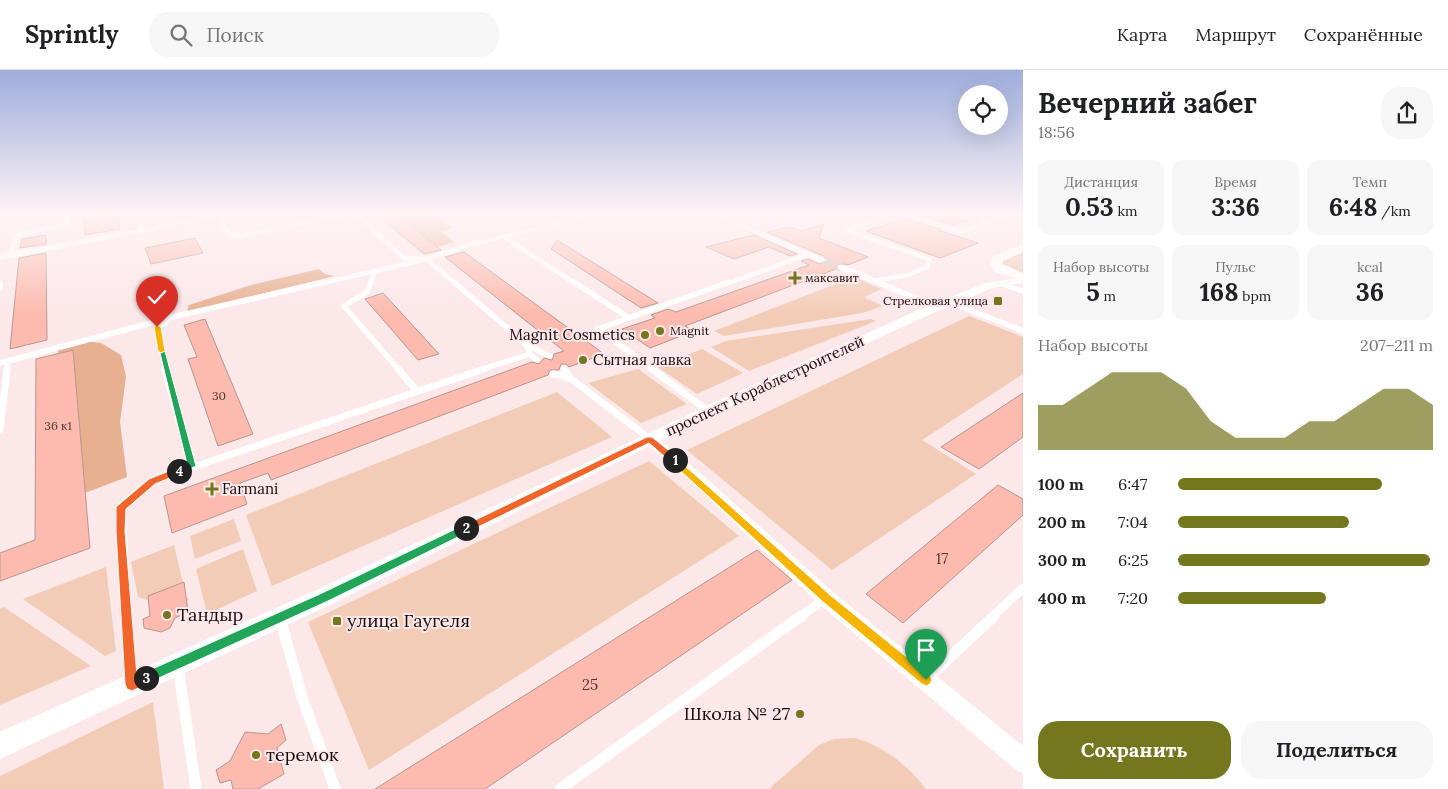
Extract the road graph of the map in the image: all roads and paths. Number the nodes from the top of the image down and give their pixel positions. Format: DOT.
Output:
graph roads {
  1 [pos="51,248"];
  2 [pos="393,248"];
  3 [pos="461,248"];
  4 [pos="521,248"];
  5 [pos="794,248"];
  6 [pos="896,248"];
  7 [pos="1023,248"];
  8 [pos="809,254"];
  9 [pos="4,256"];
  10 [pos="427,259"];
  11 [pos="823,260"];
  12 [pos="996,264"];
  13 [pos="841,267"];
  14 [pos="375,271"];
  15 [pos="1023,278"];
  16 [pos="874,280"];
  17 [pos="0,283"];
  18 [pos="995,284"];
  19 [pos="0,288"];
  20 [pos="1023,291"];
  21 [pos="944,305"];
  22 [pos="173,318"];
  23 [pos="628,318"];
  24 [pos="1023,331"];
  25 [pos="527,345"];
  26 [pos="530,354"];
  27 [pos="550,356"];
  28 [pos="537,360"];
  29 [pos="8,361"];
  30 [pos="0,363"];
  31 [pos="564,369"];
  32 [pos="553,374"];
  33 [pos="570,378"];
  34 [pos="417,391"];
  35 [pos="708,411"];
  36 [pos="0,430"];
  37 [pos="650,439"];
  38 [pos="192,466"];
  39 [pos="1023,588"];
  40 [pos="826,598"];
  41 [pos="280,618"];
  42 [pos="178,663"];
  43 [pos="926,680"];
  44 [pos="132,684"];
  45 [pos="0,746"];
  46 [pos="1023,761"];
  47 [pos="196,789"];
  48 [pos="335,789"];
  49 [pos="560,789"];
  1 -- 9 [label="street"];
  2 -- 10 [label="lane"];
  3 -- 10 [label="lane"];
  4 -- 23 [label="lane"];
  5 -- 8 [label="street"];
  6 -- 16 [label="lane"];
  7 -- 12 [label="main road"];
  8 -- 11 [label="street"];
  8 -- 23 [label="lane"];
  10 -- 14 [label="lane"];
  10 -- 25 [label="lane"];
  12 -- 15 [label="main road"];
  12 -- 18 [label="street"];
  13 -- 16 [label="street"];
  14 -- 22 [label="lane"];
  14 -- 34 [label="lane"];
  15 -- 18 [label="street, проспект Кораблестроителей"];
  16 -- 21 [label="street"];
  17 -- 19 [label="lane"];
  18 -- 20 [label="street"];
  18 -- 21 [label="street, проспект Кораблестроителей"];
  21 -- 24 [label="lane"];
  21 -- 35 [label="street, проспект Кораблестроителей"];
  22 -- 29 [label="lane"];
  22 -- 38 [label="lane"];
  23 -- 35 [label="lane"];
  25 -- 26 [label="lane"];
  25 -- 27 [label="lane"];
  26 -- 28 [label="lane"];
  26 -- 34 [label="lane"];
  29 -- 30 [label="lane"];
  29 -- 36 [label="lane"];
  31 -- 33 [label="lane"];
  32 -- 33 [label="lane"];
  33 -- 37 [label="lane"];
  34 -- 38 [label="lane"];
  35 -- 37 [label="street, проспект Кораблестроителей"];
  37 -- 40 [label="street"];
  37 -- 41 [label="street, проспект Кораблестроителей"];
  38 -- 44 [label="lane"];
  39 -- 43 [label="lane"];
  40 -- 43 [label="street"];
  40 -- 49 [label="lane"];
  41 -- 42 [label="street, проспект Кораблестроителей"];
  41 -- 48 [label="lane"];
  42 -- 44 [label="street, проспект Кораблестроителей"];
  42 -- 47 [label="lane"];
  43 -- 46 [label="street"];
  44 -- 45 [label="street, проспект Кораблестроителей"];
}
